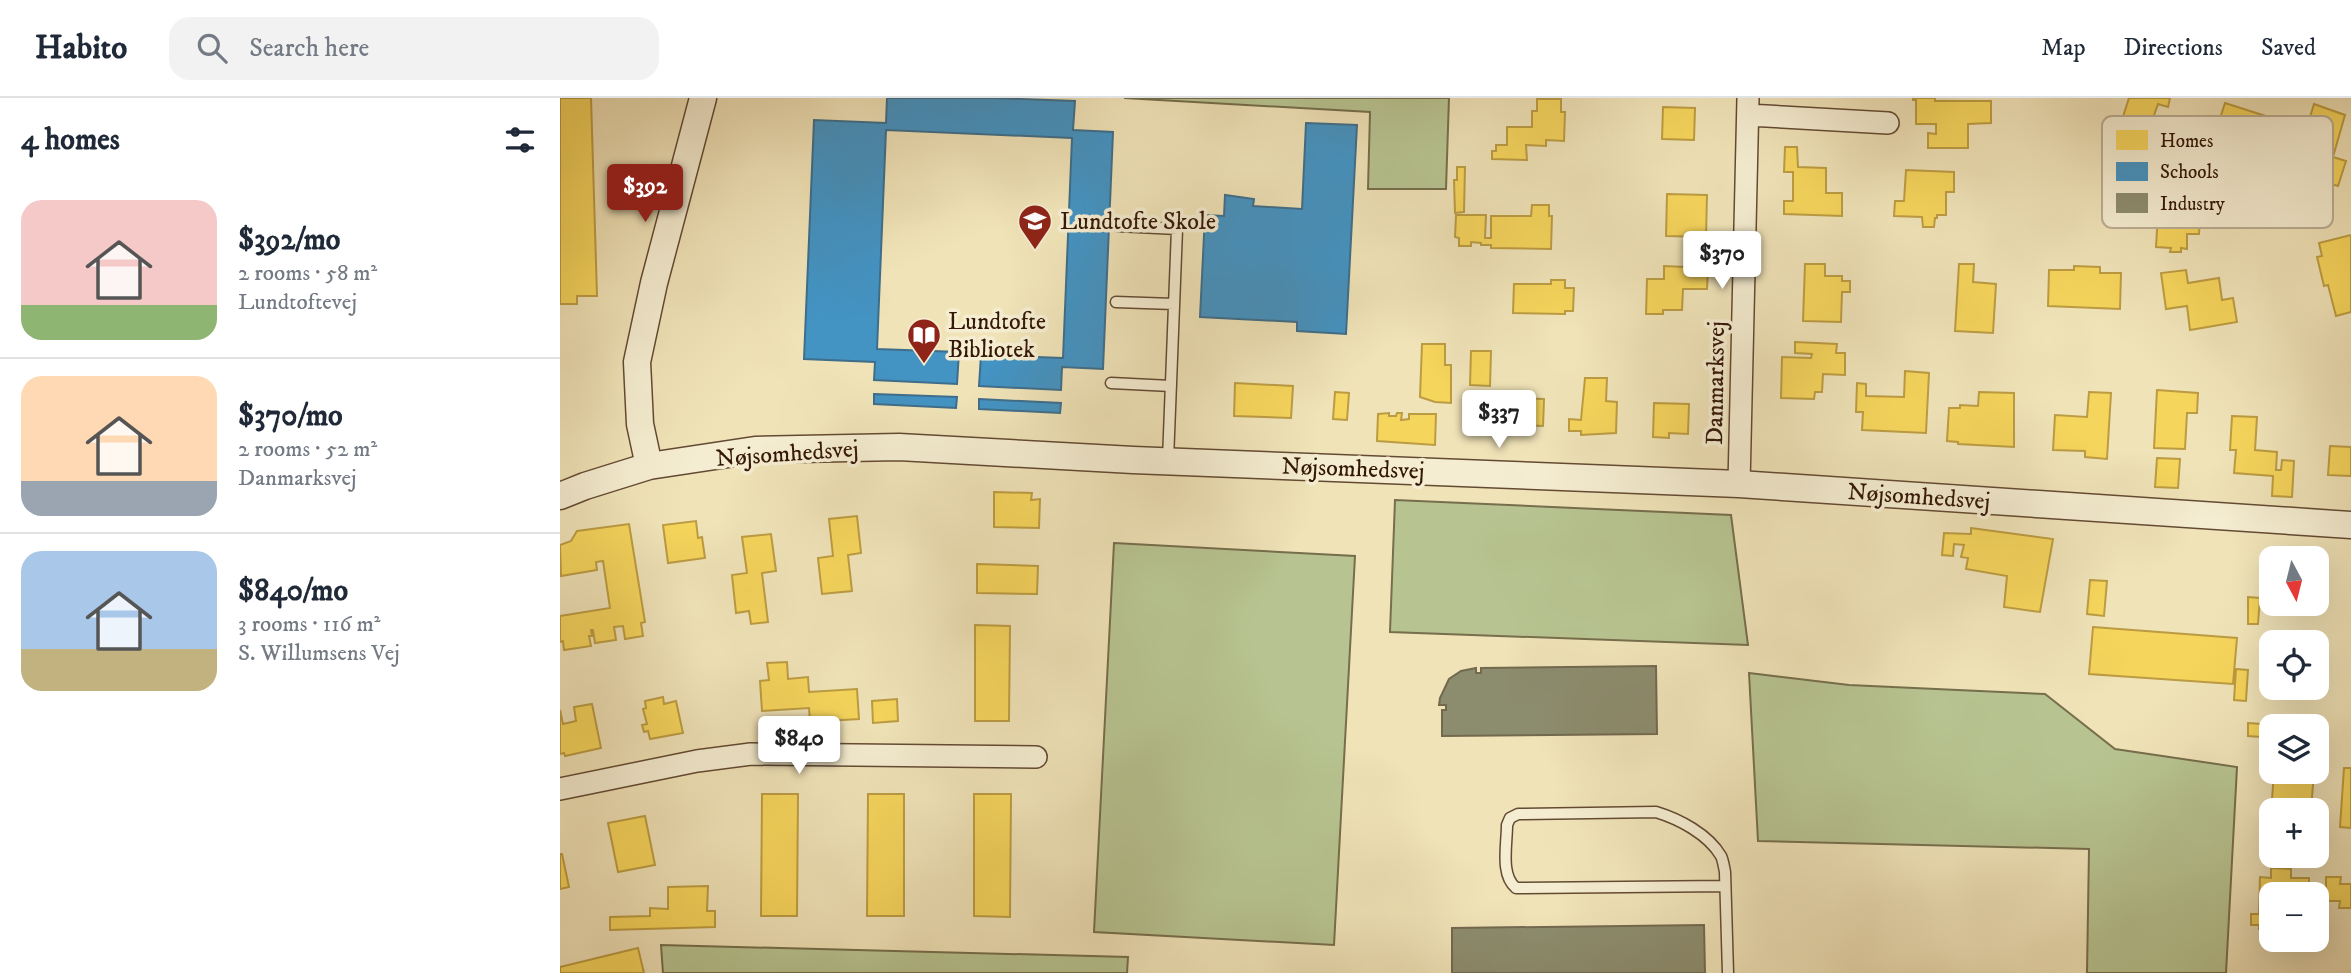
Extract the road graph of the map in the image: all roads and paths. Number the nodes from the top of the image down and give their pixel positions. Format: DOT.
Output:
graph roads {
  1 [pos="703,98"];
  2 [pos="1748,107"];
  3 [pos="1888,123"];
  4 [pos="1117,226"];
  5 [pos="1116,302"];
  6 [pos="1174,304"];
  7 [pos="1111,383"];
  8 [pos="1171,386"];
  9 [pos="1168,461"];
  10 [pos="649,467"];
  11 [pos="1739,484"];
  12 [pos="560,496"];
  13 [pos="2351,525"];
  14 [pos="1037,757"];
  15 [pos="560,789"];
  16 [pos="1725,886"];
  17 [pos="1728,973"];
  1 -- 10 [label="street"];
  2 -- 3 [label="street, Danmarksvej"];
  2 -- 11 [label="street, Danmarksvej"];
  4 -- 6 [label="lane"];
  5 -- 6 [label="lane"];
  6 -- 8 [label="lane"];
  7 -- 8 [label="lane"];
  8 -- 9 [label="lane"];
  9 -- 10 [label="street, Nøjsomhedsvej"];
  9 -- 11 [label="street, Nøjsomhedsvej"];
  10 -- 12 [label="street, Nøjsomhedsvej"];
  11 -- 13 [label="street, Nøjsomhedsvej"];
  14 -- 15 [label="street"];
  16 -- 16 [label="lane"];
  16 -- 17 [label="lane"];
}
